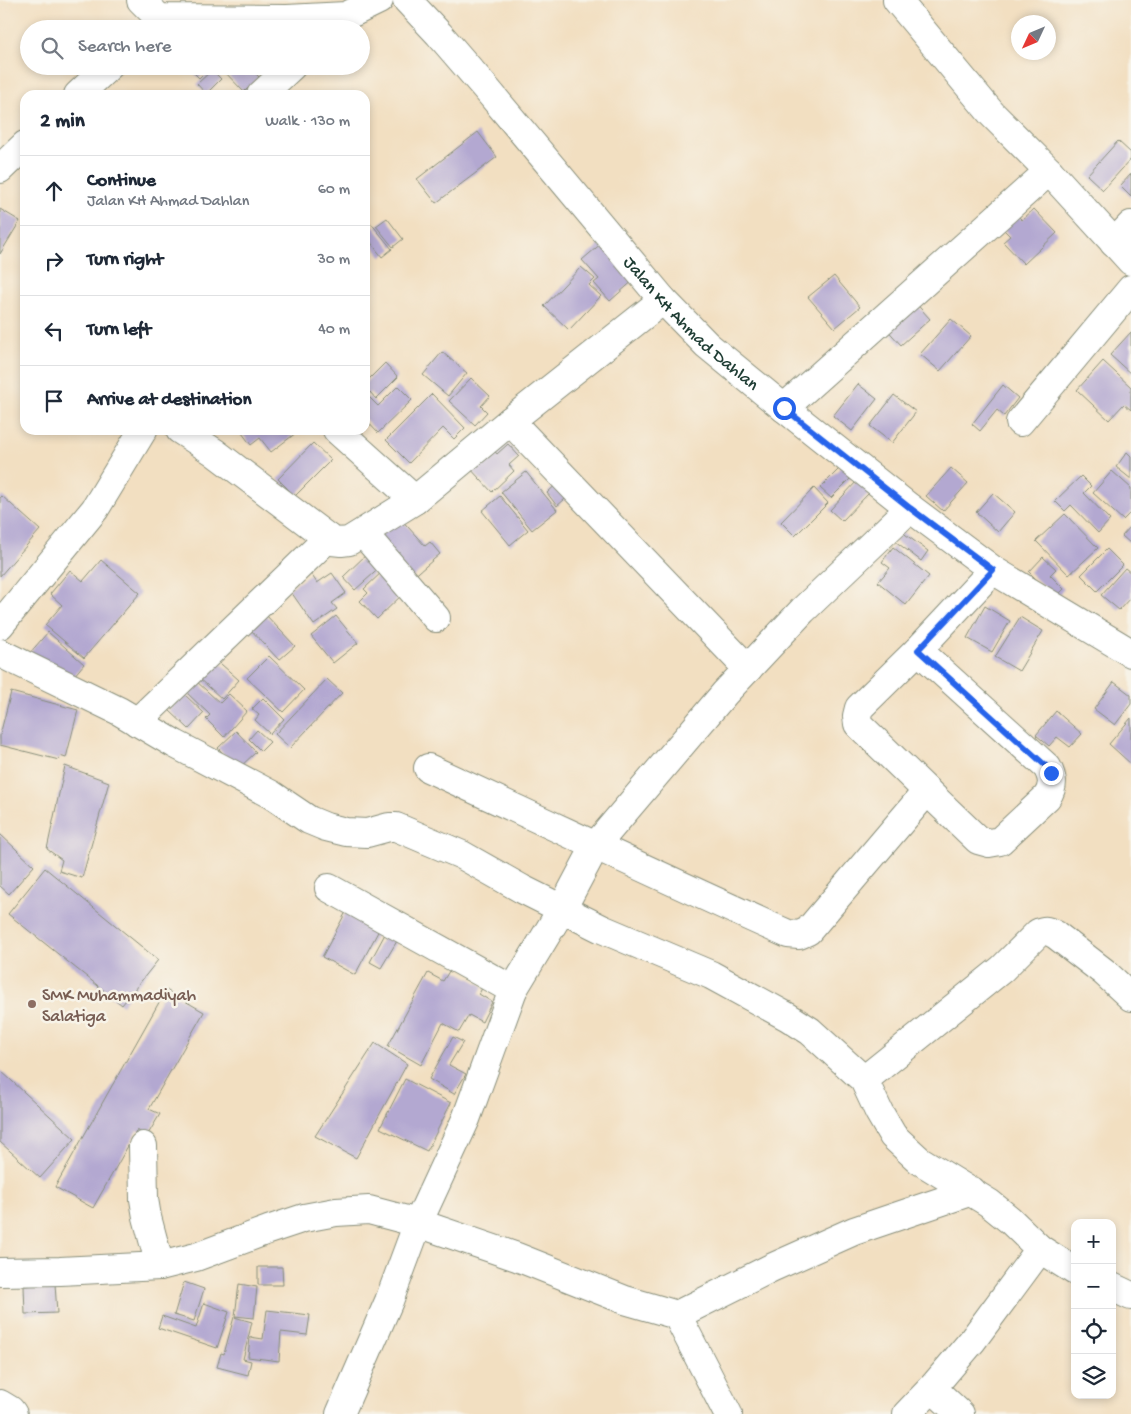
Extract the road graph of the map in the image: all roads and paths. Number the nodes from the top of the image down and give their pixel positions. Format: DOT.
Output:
graph roads {
  1 [pos="379,0"];
  2 [pos="407,0"];
  3 [pos="897,0"];
  4 [pos="154,12"];
  5 [pos="300,20"];
  6 [pos="344,20"];
  7 [pos="99,75"];
  8 [pos="282,75"];
  9 [pos="83,90"];
  10 [pos="266,90"];
  11 [pos="20,150"];
  12 [pos="0,169"];
  13 [pos="1048,171"];
  14 [pos="1125,243"];
  15 [pos="1131,289"];
  16 [pos="663,300"];
  17 [pos="784,408"];
  18 [pos="510,421"];
  19 [pos="1020,422"];
  20 [pos="140,435"];
  21 [pos="188,435"];
  22 [pos="343,435"];
  23 [pos="415,500"];
  24 [pos="910,508"];
  25 [pos="362,533"];
  26 [pos="328,538"];
  27 [pos="993,570"];
  28 [pos="436,618"];
  29 [pos="0,625"];
  30 [pos="918,650"];
  31 [pos="0,653"];
  32 [pos="1131,653"];
  33 [pos="748,669"];
  34 [pos="137,722"];
  35 [pos="428,768"];
  36 [pos="927,791"];
  37 [pos="596,845"];
  38 [pos="329,888"];
  39 [pos="562,909"];
  40 [pos="513,990"];
  41 [pos="1131,997"];
  42 [pos="864,1080"];
  43 [pos="143,1146"];
  44 [pos="972,1191"];
  45 [pos="418,1223"];
  46 [pos="1040,1249"];
  47 [pos="160,1266"];
  48 [pos="1071,1268"];
  49 [pos="0,1272"];
  50 [pos="1116,1289"];
  51 [pos="1131,1296"];
  52 [pos="677,1315"];
  53 [pos="932,1388"];
  54 [pos="0,1404"];
  55 [pos="13,1414"];
  56 [pos="340,1414"];
  57 [pos="728,1414"];
  58 [pos="906,1414"];
  59 [pos="960,1414"];
  1 -- 6 [label="street"];
  2 -- 16 [label="street, Jalan KH Ahmad Dahlan"];
  3 -- 13 [label="street"];
  4 -- 5 [label="street"];
  7 -- 9 [label="street"];
  8 -- 10 [label="street"];
  11 -- 12 [label="street"];
  13 -- 14 [label="street"];
  13 -- 17 [label="street"];
  15 -- 19 [label="street"];
  16 -- 17 [label="street, Jalan KH Ahmad Dahlan"];
  16 -- 18 [label="street"];
  17 -- 24 [label="street, Jalan KH Ahmad Dahlan"];
  18 -- 23 [label="street"];
  18 -- 33 [label="street"];
  20 -- 29 [label="street"];
  21 -- 26 [label="street"];
  22 -- 23 [label="street"];
  23 -- 25 [label="street"];
  24 -- 27 [label="street, Jalan KH Ahmad Dahlan"];
  24 -- 33 [label="street"];
  25 -- 26 [label="street"];
  25 -- 28 [label="street"];
  26 -- 34 [label="street"];
  27 -- 30 [label="street"];
  27 -- 32 [label="street, Jalan KH Ahmad Dahlan"];
  30 -- 36 [label="street"];
  30 -- 36 [label="street"];
  31 -- 34 [label="street"];
  33 -- 37 [label="street"];
  34 -- 39 [label="street"];
  35 -- 37 [label="street"];
  36 -- 37 [label="street"];
  37 -- 39 [label="street"];
  38 -- 40 [label="street"];
  39 -- 40 [label="street"];
  39 -- 42 [label="street"];
  40 -- 45 [label="street"];
  41 -- 42 [label="street"];
  42 -- 44 [label="street"];
  43 -- 47 [label="street"];
  44 -- 46 [label="street"];
  44 -- 52 [label="street"];
  45 -- 47 [label="street"];
  45 -- 52 [label="street"];
  45 -- 56 [label="street"];
  46 -- 48 [label="street"];
  46 -- 53 [label="street"];
  47 -- 49 [label="street"];
  50 -- 51 [label="street"];
  52 -- 57 [label="street"];
  53 -- 58 [label="street"];
  53 -- 59 [label="street"];
  54 -- 55 [label="street"];
}
